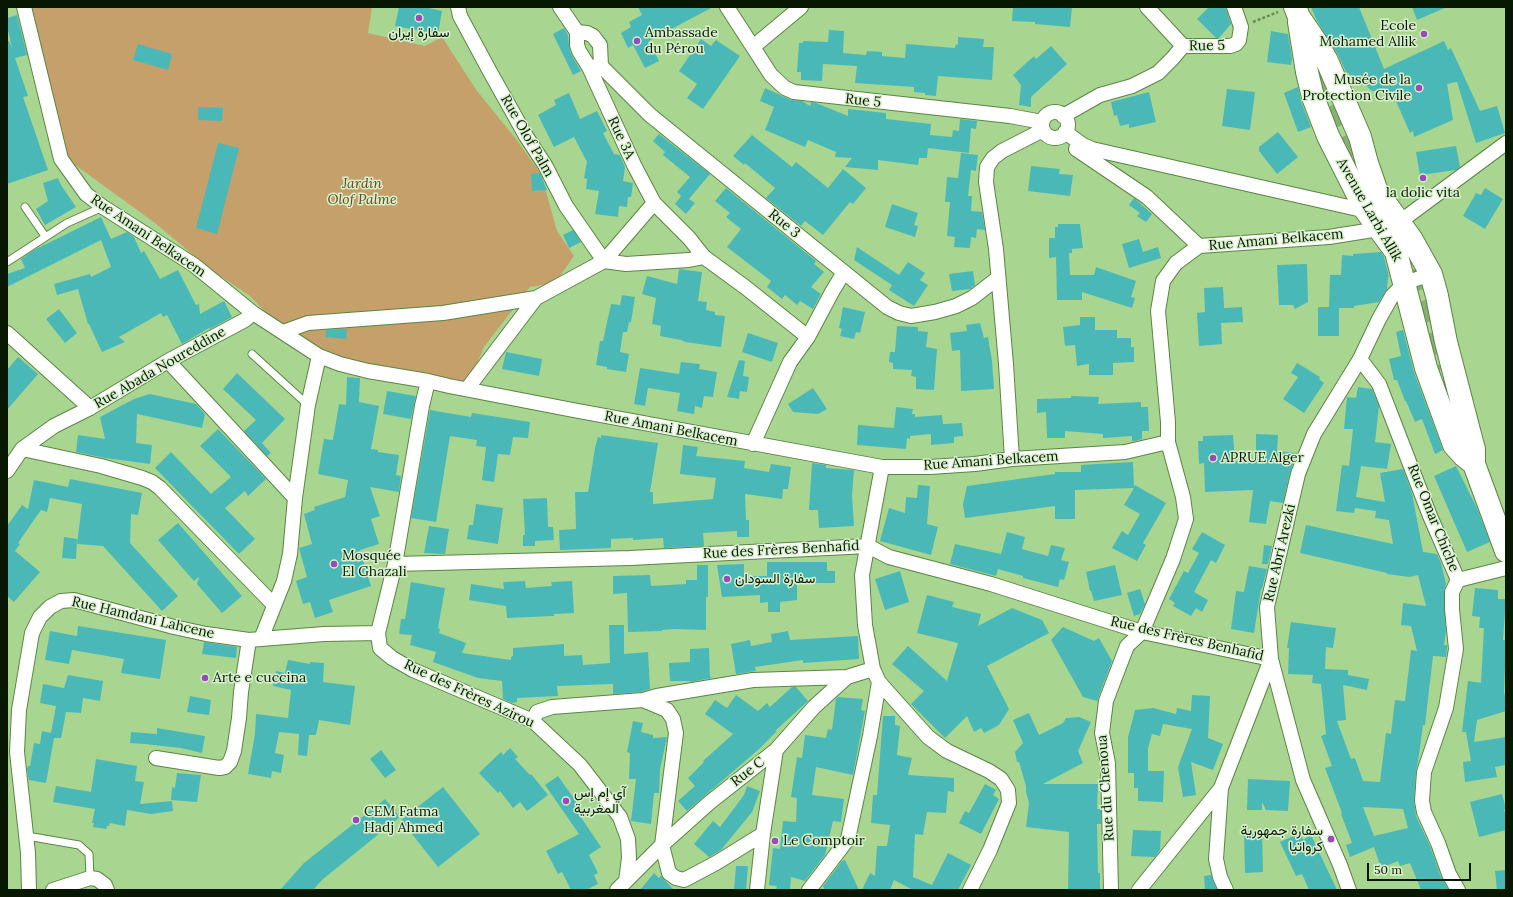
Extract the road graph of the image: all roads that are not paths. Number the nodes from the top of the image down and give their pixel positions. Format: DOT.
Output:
graph roads {
  1 [pos="24,7"];
  2 [pos="458,7"];
  3 [pos="560,7"];
  4 [pos="727,7"];
  5 [pos="801,7"];
  6 [pos="1147,7"];
  7 [pos="1234,7"];
  8 [pos="1293,11"];
  9 [pos="577,32"];
  10 [pos="1183,46"];
  11 [pos="753,47"];
  12 [pos="595,66"];
  13 [pos="1062,116"];
  14 [pos="1042,126"];
  15 [pos="1062,135"];
  16 [pos="1506,143"];
  17 [pos="1363,147"];
  18 [pos="1338,156"];
  19 [pos="654,203"];
  20 [pos="25,207"];
  21 [pos="103,207"];
  22 [pos="1366,211"];
  23 [pos="1399,221"];
  24 [pos="1379,229"];
  25 [pos="46,236"];
  26 [pos="1198,246"];
  27 [pos="704,257"];
  28 [pos="604,261"];
  29 [pos="7,262"];
  30 [pos="844,272"];
  31 [pos="1430,274"];
  32 [pos="998,278"];
  33 [pos="1405,282"];
  34 [pos="536,298"];
  35 [pos="253,313"];
  36 [pos="283,332"];
  37 [pos="7,333"];
  38 [pos="808,337"];
  39 [pos="252,354"];
  40 [pos="319,356"];
  41 [pos="1360,359"];
  42 [pos="168,361"];
  43 [pos="428,381"];
  44 [pos="467,389"];
  45 [pos="308,405"];
  46 [pos="90,408"];
  47 [pos="1168,442"];
  48 [pos="753,444"];
  49 [pos="22,449"];
  50 [pos="1012,459"];
  51 [pos="1474,464"];
  52 [pos="882,467"];
  53 [pos="7,471"];
  54 [pos="295,498"];
  55 [pos="868,546"];
  56 [pos="1506,551"];
  57 [pos="395,564"];
  58 [pos="1506,568"];
  59 [pos="1458,580"];
  60 [pos="274,606"];
  61 [pos="1142,632"];
  62 [pos="378,633"];
  63 [pos="255,640"];
  64 [pos="1271,659"];
  65 [pos="873,669"];
  66 [pos="847,677"];
  67 [pos="879,682"];
  68 [pos="643,700"];
  69 [pos="533,721"];
  70 [pos="776,750"];
  71 [pos="156,758"];
  72 [pos="1220,788"];
  73 [pos="763,834"];
  74 [pos="27,836"];
  75 [pos="662,845"];
  76 [pos="90,878"];
  77 [pos="622,886"];
  78 [pos="28,890"];
  79 [pos="53,890"];
  80 [pos="107,890"];
  81 [pos="757,890"];
  82 [pos="809,890"];
  83 [pos="970,890"];
  84 [pos="1111,890"];
  85 [pos="1140,890"];
  86 [pos="1226,890"];
  87 [pos="1349,890"];
  88 [pos="1458,890"];
  1 -- 21 [label="street, Rue Amani Belkacem"];
  2 -- 28 [label="street, Rue Olof Palm"];
  3 -- 9 [label="street, Rue 3A"];
  4 -- 11 [label="street, Rue 5"];
  5 -- 11 [label="street"];
  6 -- 10 [label="street"];
  7 -- 10 [label="street, Rue 5"];
  8 -- 17 [label="main road, Avenue Larbi Allik"];
  8 -- 18 [label="main road, Avenue Larbi Allik"];
  9 -- 12 [label="street, Rue 3A"];
  9 -- 12 [label="street"];
  10 -- 13 [label="street, Rue 5"];
  11 -- 14 [label="street, Rue 5"];
  12 -- 19 [label="street, Rue 3A"];
  12 -- 30 [label="street, Rue 3"];
  13 -- 14 [label="street"];
  13 -- 15 [label="street"];
  14 -- 15 [label="street"];
  14 -- 32 [label="street"];
  15 -- 22 [label="street"];
  15 -- 26 [label="street"];
  16 -- 23 [label="street, Rue Amani Belkacem"];
  17 -- 18 [label="main road"];
  17 -- 23 [label="main road, Avenue Larbi Allik"];
  18 -- 22 [label="main road, Avenue Larbi Allik"];
  19 -- 27 [label="street, Rue 3A"];
  19 -- 28 [label="street"];
  20 -- 25 [label="lane"];
  21 -- 25 [label="lane"];
  21 -- 35 [label="street, Rue Amani Belkacem"];
  22 -- 23 [label="street"];
  22 -- 24 [label="main road, Avenue Larbi Allik"];
  23 -- 24 [label="street, Rue Amani Belkacem"];
  23 -- 31 [label="main road, Avenue Larbi Allik"];
  24 -- 26 [label="street, Rue Amani Belkacem"];
  24 -- 33 [label="main road, Avenue Larbi Allik"];
  25 -- 29 [label="lane"];
  26 -- 47 [label="street, Rue Amani Belkacem"];
  27 -- 28 [label="street"];
  27 -- 38 [label="street, Rue 3A"];
  28 -- 34 [label="street"];
  30 -- 32 [label="street, Rue 3"];
  30 -- 38 [label="street"];
  31 -- 33 [label="street, Rue Abri Arezki"];
  31 -- 51 [label="main road, Avenue Larbi Allik"];
  32 -- 50 [label="street"];
  33 -- 41 [label="street, Rue Abri Arezki"];
  33 -- 51 [label="main road, Avenue Larbi Allik"];
  34 -- 36 [label="street"];
  34 -- 44 [label="street"];
  35 -- 36 [label="street"];
  35 -- 42 [label="street, Rue Abada Noureddine"];
  36 -- 40 [label="street"];
  37 -- 46 [label="street"];
  38 -- 48 [label="street"];
  39 -- 45 [label="lane"];
  40 -- 43 [label="street, Rue Amani Belkacem"];
  40 -- 45 [label="street"];
  41 -- 59 [label="street, Rue Omar Chiche"];
  41 -- 64 [label="street, Rue Abri Arezki"];
  42 -- 46 [label="street, Rue Abada Noureddine"];
  42 -- 54 [label="street"];
  43 -- 44 [label="street, Rue Amani Belkacem"];
  43 -- 57 [label="street"];
  44 -- 48 [label="street, Rue Amani Belkacem"];
  45 -- 54 [label="street"];
  46 -- 49 [label="street, Rue Abada Noureddine"];
  47 -- 50 [label="street, Rue Amani Belkacem"];
  47 -- 61 [label="street, Rue du Chenoua"];
  48 -- 52 [label="street, Rue Amani Belkacem"];
  49 -- 53 [label="street, Rue Abada Noureddine"];
  49 -- 60 [label="street"];
  50 -- 52 [label="street, Rue Amani Belkacem"];
  51 -- 56 [label="main road, Avenue Larbi Allik"];
  52 -- 55 [label="street"];
  54 -- 60 [label="street"];
  55 -- 57 [label="street, Rue des Frères Benhafid"];
  55 -- 61 [label="street, Rue des Frères Benhafid"];
  55 -- 65 [label="street"];
  57 -- 62 [label="street"];
  58 -- 59 [label="street"];
  59 -- 88 [label="street, Rue Omar Chiche"];
  60 -- 63 [label="street"];
  61 -- 64 [label="street, Rue des Frères Benhafid"];
  61 -- 84 [label="street, Rue du Chenoua"];
  62 -- 63 [label="street, Rue Hamdani Lahcene"];
  62 -- 69 [label="street, Rue des Frères Azirou"];
  63 -- 71 [label="street"];
  63 -- 74 [label="street, Rue Hamdani Lahcene"];
  64 -- 72 [label="street, Rue Abri Arezki"];
  64 -- 87 [label="street"];
  65 -- 66 [label="street, Rue C"];
  65 -- 67 [label="street"];
  66 -- 68 [label="street"];
  66 -- 70 [label="street, Rue C"];
  67 -- 82 [label="street"];
  67 -- 83 [label="street"];
  68 -- 69 [label="street"];
  68 -- 75 [label="street"];
  69 -- 77 [label="street, Rue des Frères Azirou"];
  70 -- 73 [label="street"];
  70 -- 75 [label="street, Rue C"];
  72 -- 85 [label="street, Rue Abri Arezki"];
  72 -- 86 [label="street"];
  73 -- 75 [label="street"];
  73 -- 81 [label="street"];
  74 -- 76 [label="lane"];
  74 -- 78 [label="street, Rue Hamdani Lahcene"];
  75 -- 77 [label="street, Rue C"];
  76 -- 79 [label="street"];
  76 -- 80 [label="street"];
}
